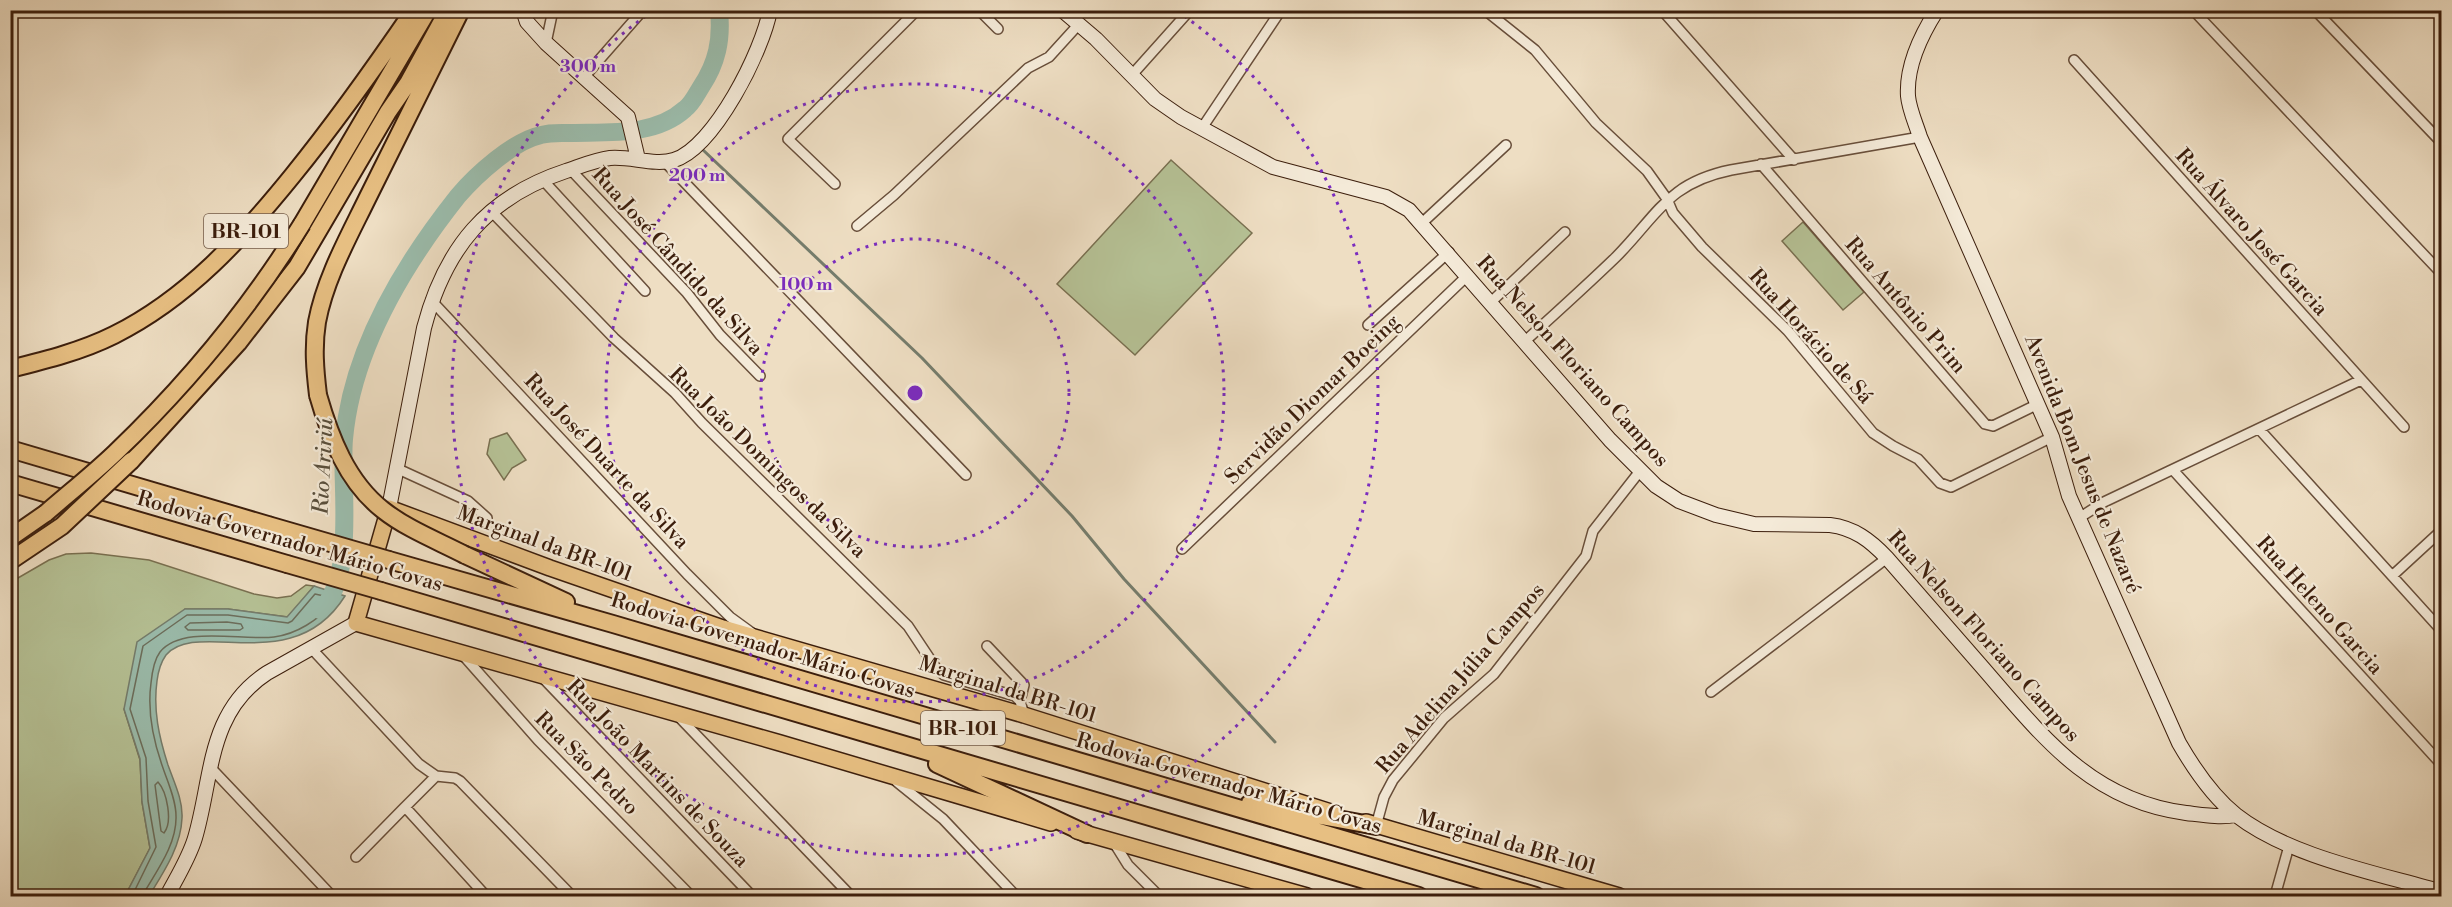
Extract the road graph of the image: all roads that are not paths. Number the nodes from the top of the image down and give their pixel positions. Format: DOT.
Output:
graph roads {
  1 [pos="414,10"];
  2 [pos="428,10"];
  3 [pos="448,10"];
  4 [pos="462,10"];
  5 [pos="553,10"];
  6 [pos="643,10"];
  7 [pos="770,10"];
  8 [pos="917,10"];
  9 [pos="979,10"];
  10 [pos="1062,10"];
  11 [pos="1190,10"];
  12 [pos="1281,10"];
  13 [pos="1485,10"];
  14 [pos="1662,10"];
  15 [pos="1937,10"];
  16 [pos="2193,10"];
  17 [pos="2315,10"];
  18 [pos="525,16"];
  19 [pos="1079,24"];
  20 [pos="998,29"];
  21 [pos="546,43"];
  22 [pos="2074,60"];
  23 [pos="585,76"];
  24 [pos="1131,76"];
  25 [pos="1202,128"];
  26 [pos="1920,137"];
  27 [pos="2442,143"];
  28 [pos="1506,145"];
  29 [pos="637,152"];
  30 [pos="1794,160"];
  31 [pos="664,161"];
  32 [pos="1761,165"];
  33 [pos="570,169"];
  34 [pos="542,179"];
  35 [pos="835,184"];
  36 [pos="1667,199"];
  37 [pos="492,212"];
  38 [pos="1422,223"];
  39 [pos="857,226"];
  40 [pos="1565,232"];
  41 [pos="1449,252"];
  42 [pos="2442,274"];
  43 [pos="1468,275"];
  44 [pos="645,291"];
  45 [pos="431,300"];
  46 [pos="1491,302"];
  47 [pos="1368,325"];
  48 [pos="1524,342"];
  49 [pos="10,369"];
  50 [pos="760,376"];
  51 [pos="2361,380"];
  52 [pos="2038,404"];
  53 [pos="2404,427"];
  54 [pos="2260,430"];
  55 [pos="2052,438"];
  56 [pos="10,449"];
  57 [pos="396,468"];
  58 [pos="2173,470"];
  59 [pos="1640,471"];
  60 [pos="966,475"];
  61 [pos="10,483"];
  62 [pos="389,508"];
  63 [pos="487,518"];
  64 [pos="2079,518"];
  65 [pos="2442,530"];
  66 [pos="10,538"];
  67 [pos="1182,549"];
  68 [pos="1887,558"];
  69 [pos="10,561"];
  70 [pos="2392,576"];
  71 [pos="356,623"];
  72 [pos="613,624"];
  73 [pos="2442,631"];
  74 [pos="761,639"];
  75 [pos="987,646"];
  76 [pos="311,648"];
  77 [pos="460,652"];
  78 [pos="539,674"];
  79 [pos="1711,692"];
  80 [pos="1022,708"];
  81 [pos="675,713"];
  82 [pos="887,740"];
  83 [pos="2442,765"];
  84 [pos="211,768"];
  85 [pos="888,775"];
  86 [pos="436,776"];
  87 [pos="1155,784"];
  88 [pos="2218,796"];
  89 [pos="405,807"];
  90 [pos="2194,814"];
  91 [pos="2236,815"];
  92 [pos="1376,826"];
  93 [pos="1087,834"];
  94 [pos="1113,842"];
  95 [pos="2289,846"];
  96 [pos="356,857"];
  97 [pos="2442,892"];
  98 [pos="167,897"];
  99 [pos="332,897"];
  100 [pos="486,897"];
  101 [pos="572,897"];
  102 [pos="691,897"];
  103 [pos="752,897"];
  104 [pos="852,897"];
  105 [pos="1016,897"];
  106 [pos="1159,897"];
  107 [pos="1307,897"];
  108 [pos="1419,897"];
  109 [pos="1536,897"];
  110 [pos="1619,897"];
  111 [pos="2275,897"];
  1 -- 49 [label="highway, BR-101"];
  2 -- 66 [label="highway, BR-101, bridge"];
  3 -- 69 [label="highway, BR-101, bridge"];
  4 -- 72 [label="highway, bridge"];
  5 -- 21 [label="street"];
  6 -- 23 [label="street"];
  7 -- 31 [label="street"];
  8 -- 35 [label="street"];
  9 -- 20 [label="street"];
  10 -- 19 [label="street, Rua Nelson Floriano Campos"];
  11 -- 24 [label="street"];
  12 -- 25 [label="street"];
  13 -- 36 [label="street, Rua Horácio de Sá"];
  14 -- 30 [label="street"];
  15 -- 26 [label="street, Avenida Bom Jesus de Nazaré"];
  16 -- 42 [label="street"];
  17 -- 27 [label="street"];
  18 -- 21 [label="street"];
  19 -- 24 [label="street, Rua Nelson Floriano Campos"];
  19 -- 39 [label="street"];
  21 -- 23 [label="street"];
  22 -- 51 [label="street, Rua Álvaro José Garcia"];
  23 -- 29 [label="street"];
  24 -- 25 [label="street, Rua Nelson Floriano Campos"];
  25 -- 38 [label="street, Rua Nelson Floriano Campos"];
  26 -- 30 [label="street"];
  26 -- 52 [label="street, Avenida Bom Jesus de Nazaré"];
  28 -- 38 [label="street"];
  29 -- 31 [label="street"];
  29 -- 33 [label="street"];
  30 -- 32 [label="street"];
  31 -- 60 [label="street"];
  32 -- 36 [label="street"];
  32 -- 52 [label="street, Rua Antônio Prim"];
  33 -- 34 [label="street"];
  33 -- 50 [label="street, Rua José Cândido da Silva"];
  34 -- 37 [label="street"];
  34 -- 44 [label="street"];
  36 -- 48 [label="street"];
  36 -- 55 [label="street, Rua Horácio de Sá"];
  37 -- 45 [label="street"];
  37 -- 80 [label="street, Rua João Domingos da Silva"];
  38 -- 41 [label="street, Rua Nelson Floriano Campos"];
  40 -- 46 [label="street"];
  41 -- 43 [label="street, Rua Nelson Floriano Campos"];
  41 -- 47 [label="street"];
  43 -- 46 [label="street, Rua Nelson Floriano Campos"];
  43 -- 67 [label="street, Servidão Diomar Boeing"];
  45 -- 57 [label="street"];
  45 -- 74 [label="street, Rua José Duarte da Silva"];
  46 -- 48 [label="street, Rua Nelson Floriano Campos"];
  48 -- 59 [label="street, Rua Nelson Floriano Campos"];
  51 -- 53 [label="street, Rua Álvaro José Garcia"];
  51 -- 54 [label="street"];
  52 -- 55 [label="street, Avenida Bom Jesus de Nazaré"];
  54 -- 58 [label="street"];
  54 -- 70 [label="street"];
  55 -- 64 [label="street, Avenida Bom Jesus de Nazaré"];
  56 -- 72 [label="highway, Rodovia Governador Mário Covas / BR-101, bridge"];
  57 -- 62 [label="street"];
  57 -- 63 [label="street"];
  58 -- 64 [label="street"];
  58 -- 83 [label="street, Rua Heleno Garcia"];
  59 -- 68 [label="street, Rua Nelson Floriano Campos"];
  59 -- 92 [label="street, Rua Adelina Júlia Campos"];
  61 -- 82 [label="highway, Rodovia Governador Mário Covas / BR-101, bridge"];
  62 -- 71 [label="main road"];
  62 -- 74 [label="main road, Marginal da BR-101"];
  64 -- 88 [label="street, Avenida Bom Jesus de Nazaré"];
  65 -- 70 [label="street"];
  68 -- 79 [label="street"];
  68 -- 90 [label="street, Rua Nelson Floriano Campos"];
  70 -- 73 [label="street"];
  71 -- 76 [label="street"];
  71 -- 77 [label="main road"];
  72 -- 87 [label="highway, Rodovia Governador Mário Covas / BR-101"];
  74 -- 80 [label="main road, Marginal da BR-101"];
  75 -- 80 [label="street"];
  76 -- 84 [label="street"];
  76 -- 86 [label="street"];
  77 -- 78 [label="main road"];
  77 -- 102 [label="street, Rua São Pedro"];
  78 -- 81 [label="main road"];
  78 -- 103 [label="street, Rua João Martins de Souza"];
  80 -- 92 [label="main road, Marginal da BR-101"];
  81 -- 85 [label="main road"];
  81 -- 104 [label="street"];
  82 -- 93 [label="highway"];
  82 -- 108 [label="highway, Rodovia Governador Mário Covas / BR-101"];
  84 -- 98 [label="street"];
  84 -- 99 [label="street"];
  85 -- 93 [label="main road"];
  85 -- 105 [label="street"];
  86 -- 89 [label="street"];
  86 -- 101 [label="street"];
  87 -- 92 [label="highway"];
  87 -- 109 [label="highway, Rodovia Governador Mário Covas / BR-101"];
  88 -- 90 [label="street"];
  88 -- 91 [label="street, Avenida Bom Jesus de Nazaré"];
  89 -- 96 [label="street"];
  89 -- 100 [label="street"];
  90 -- 91 [label="street, Rua Nelson Floriano Campos"];
  91 -- 95 [label="street, Avenida Bom Jesus de Nazaré"];
  92 -- 110 [label="main road, Marginal da BR-101"];
  93 -- 94 [label="main road"];
  94 -- 106 [label="street"];
  94 -- 107 [label="main road"];
  95 -- 97 [label="street, Avenida Bom Jesus de Nazaré"];
  95 -- 111 [label="street"];
}
